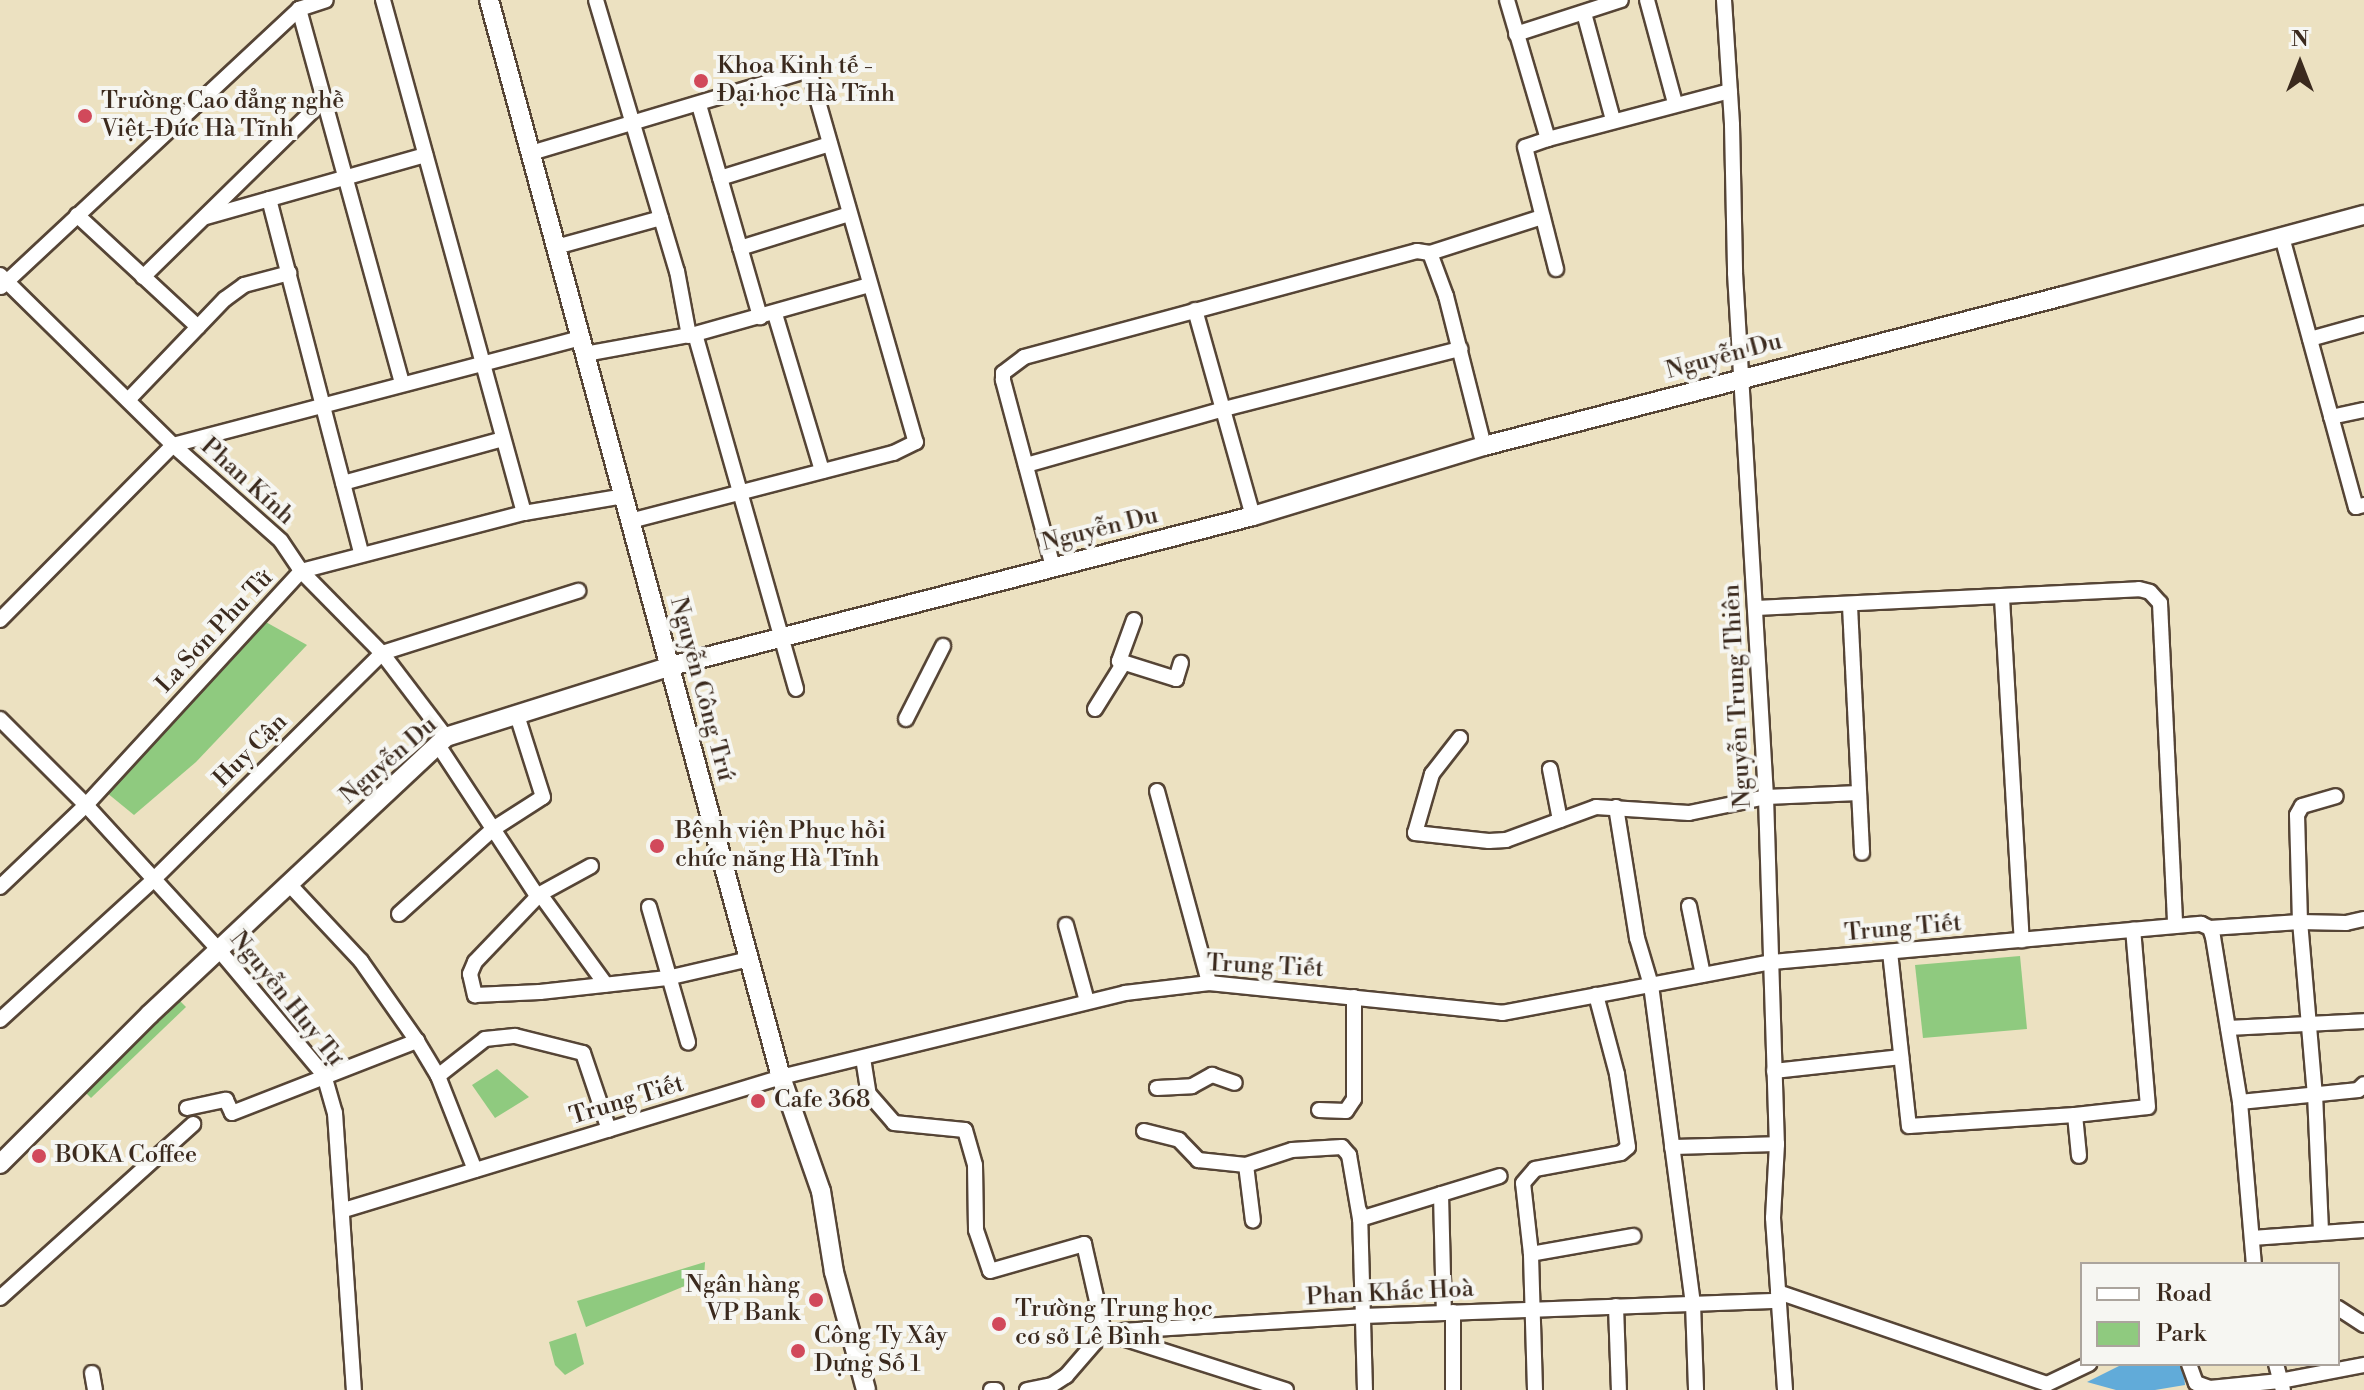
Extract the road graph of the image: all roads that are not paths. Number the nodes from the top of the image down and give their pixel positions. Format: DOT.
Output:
graph roads {
  1 [pos="326,0"];
  2 [pos="383,0"];
  3 [pos="489,0"];
  4 [pos="596,0"];
  5 [pos="1507,0"];
  6 [pos="1621,0"];
  7 [pos="1647,0"];
  8 [pos="1724,0"];
  9 [pos="299,9"];
  10 [pos="1584,13"];
  11 [pos="1516,34"];
  12 [pos="1730,91"];
  13 [pos="325,99"];
  14 [pos="1675,103"];
  15 [pos="699,105"];
  16 [pos="1613,120"];
  17 [pos="634,123"];
  18 [pos="1548,139"];
  19 [pos="830,144"];
  20 [pos="531,153"];
  21 [pos="425,155"];
  22 [pos="345,177"];
  23 [pos="720,178"];
  24 [pos="269,199"];
  25 [pos="849,214"];
  26 [pos="77,215"];
  27 [pos="2364,215"];
  28 [pos="205,217"];
  29 [pos="1542,217"];
  30 [pos="661,218"];
  31 [pos="2282,237"];
  32 [pos="556,247"];
  33 [pos="740,248"];
  34 [pos="1430,253"];
  35 [pos="1556,269"];
  36 [pos="289,273"];
  37 [pos="143,277"];
  38 [pos="2,282"];
  39 [pos="869,285"];
  40 [pos="1195,310"];
  41 [pos="768,316"];
  42 [pos="2364,324"];
  43 [pos="198,327"];
  44 [pos="692,335"];
  45 [pos="2310,339"];
  46 [pos="583,346"];
  47 [pos="1460,349"];
  48 [pos="483,364"];
  49 [pos="1743,376"];
  50 [pos="402,383"];
  51 [pos="128,400"];
  52 [pos="323,405"];
  53 [pos="1224,409"];
  54 [pos="2364,410"];
  55 [pos="2331,417"];
  56 [pos="503,439"];
  57 [pos="173,445"];
  58 [pos="1484,446"];
  59 [pos="1026,465"];
  60 [pos="822,471"];
  61 [pos="343,483"];
  62 [pos="738,493"];
  63 [pos="624,496"];
  64 [pos="2364,505"];
  65 [pos="524,513"];
  66 [pos="1253,516"];
  67 [pos="630,521"];
  68 [pos="361,553"];
  69 [pos="1053,567"];
  70 [pos="301,571"];
  71 [pos="578,591"];
  72 [pos="2002,598"];
  73 [pos="1850,606"];
  74 [pos="1756,608"];
  75 [pos="0,620"];
  76 [pos="1134,620"];
  77 [pos="783,637"];
  78 [pos="943,646"];
  79 [pos="382,653"];
  80 [pos="1181,663"];
  81 [pos="1123,664"];
  82 [pos="671,666"];
  83 [pos="796,689"];
  84 [pos="1095,709"];
  85 [pos="517,715"];
  86 [pos="0,719"];
  87 [pos="906,719"];
  88 [pos="1460,738"];
  89 [pos="442,741"];
  90 [pos="1550,769"];
  91 [pos="1157,791"];
  92 [pos="1859,793"];
  93 [pos="2336,796"];
  94 [pos="1766,797"];
  95 [pos="86,805"];
  96 [pos="1616,807"];
  97 [pos="1560,820"];
  98 [pos="493,829"];
  99 [pos="1862,853"];
  100 [pos="591,866"];
  101 [pos="152,881"];
  102 [pos="288,883"];
  103 [pos="0,887"];
  104 [pos="539,895"];
  105 [pos="1689,906"];
  106 [pos="649,907"];
  107 [pos="399,914"];
  108 [pos="2364,921"];
  109 [pos="2300,922"];
  110 [pos="1066,925"];
  111 [pos="2175,926"];
  112 [pos="2208,927"];
  113 [pos="2133,930"];
  114 [pos="2022,940"];
  115 [pos="219,950"];
  116 [pos="1890,952"];
  117 [pos="749,959"];
  118 [pos="1772,962"];
  119 [pos="1703,975"];
  120 [pos="667,978"];
  121 [pos="1209,983"];
  122 [pos="606,985"];
  123 [pos="1651,985"];
  124 [pos="1596,995"];
  125 [pos="1354,997"];
  126 [pos="1087,1001"];
  127 [pos="0,1020"];
  128 [pos="2364,1021"];
  129 [pos="2310,1026"];
  130 [pos="2228,1028"];
  131 [pos="417,1041"];
  132 [pos="688,1042"];
  133 [pos="1901,1057"];
  134 [pos="863,1058"];
  135 [pos="1774,1071"];
  136 [pos="324,1075"];
  137 [pos="438,1076"];
  138 [pos="781,1077"];
  139 [pos="1235,1083"];
  140 [pos="2364,1084"];
  141 [pos="1157,1088"];
  142 [pos="2315,1096"];
  143 [pos="2240,1102"];
  144 [pos="187,1108"];
  145 [pos="1319,1110"];
  146 [pos="2075,1115"];
  147 [pos="193,1124"];
  148 [pos="609,1130"];
  149 [pos="1144,1131"];
  150 [pos="1777,1144"];
  151 [pos="1672,1147"];
  152 [pos="4,1154"];
  153 [pos="2079,1156"];
  154 [pos="1246,1165"];
  155 [pos="475,1170"];
  156 [pos="1500,1176"];
  157 [pos="1359,1188"];
  158 [pos="1441,1194"];
  159 [pos="344,1210"];
  160 [pos="1360,1219"];
  161 [pos="1253,1221"];
  162 [pos="2364,1230"];
  163 [pos="2321,1231"];
  164 [pos="1633,1236"];
  165 [pos="2252,1238"];
  166 [pos="1531,1254"];
  167 [pos="2254,1262"];
  168 [pos="1779,1297"];
  169 [pos="0,1298"];
  170 [pos="1693,1303"];
  171 [pos="1616,1306"];
  172 [pos="1533,1309"];
  173 [pos="2340,1309"];
  174 [pos="1448,1313"];
  175 [pos="1363,1316"];
  176 [pos="2364,1325"];
  177 [pos="1104,1332"];
  178 [pos="2364,1365"];
  179 [pos="2085,1366"];
  180 [pos="2190,1366"];
  181 [pos="2277,1366"];
  182 [pos="92,1373"];
  183 [pos="2282,1386"];
  184 [pos="95,1390"];
  185 [pos="354,1390"];
  186 [pos="866,1390"];
  187 [pos="1027,1390"];
  188 [pos="1286,1390"];
  189 [pos="1365,1390"];
  190 [pos="1453,1390"];
  191 [pos="1535,1390"];
  192 [pos="1619,1390"];
  193 [pos="1696,1390"];
  194 [pos="1785,1390"];
  1 -- 9 [label="street"];
  2 -- 21 [label="street"];
  3 -- 20 [label="main road, Nguyễn Công Trứ"];
  4 -- 17 [label="street"];
  5 -- 11 [label="street"];
  6 -- 10 [label="street"];
  7 -- 14 [label="street"];
  8 -- 12 [label="street, Nguyễn Trung Thiên"];
  9 -- 13 [label="street"];
  9 -- 26 [label="street"];
  10 -- 11 [label="street"];
  10 -- 16 [label="street"];
  11 -- 18 [label="street"];
  12 -- 14 [label="street"];
  12 -- 49 [label="street, Nguyễn Trung Thiên"];
  13 -- 22 [label="street"];
  13 -- 28 [label="street"];
  14 -- 16 [label="street"];
  15 -- 17 [label="street"];
  15 -- 19 [label="street"];
  15 -- 23 [label="street"];
  16 -- 18 [label="street"];
  17 -- 20 [label="street"];
  17 -- 30 [label="street"];
  18 -- 29 [label="street"];
  19 -- 23 [label="street"];
  19 -- 25 [label="street"];
  20 -- 32 [label="main road, Nguyễn Công Trứ"];
  21 -- 22 [label="street"];
  21 -- 48 [label="street"];
  22 -- 24 [label="street"];
  22 -- 50 [label="street"];
  23 -- 33 [label="street"];
  24 -- 28 [label="street"];
  24 -- 36 [label="street"];
  25 -- 33 [label="street"];
  25 -- 39 [label="street"];
  26 -- 37 [label="street"];
  26 -- 38 [label="street"];
  27 -- 31 [label="main road, Nguyễn Du"];
  28 -- 37 [label="street"];
  29 -- 34 [label="street"];
  29 -- 35 [label="street"];
  30 -- 32 [label="street"];
  30 -- 44 [label="street"];
  31 -- 45 [label="street"];
  31 -- 49 [label="main road, Nguyễn Du"];
  32 -- 46 [label="main road, Nguyễn Công Trứ"];
  33 -- 41 [label="street"];
  34 -- 40 [label="street"];
  34 -- 47 [label="street"];
  36 -- 43 [label="street"];
  36 -- 52 [label="street"];
  37 -- 43 [label="street"];
  38 -- 51 [label="street, Phan Kính"];
  39 -- 41 [label="street"];
  39 -- 60 [label="street"];
  40 -- 53 [label="street"];
  40 -- 59 [label="street"];
  41 -- 44 [label="street"];
  41 -- 60 [label="street"];
  42 -- 45 [label="street"];
  43 -- 51 [label="street"];
  44 -- 46 [label="street"];
  44 -- 62 [label="street"];
  45 -- 55 [label="street"];
  46 -- 48 [label="street"];
  46 -- 63 [label="main road, Nguyễn Công Trứ"];
  47 -- 53 [label="street"];
  47 -- 58 [label="street"];
  48 -- 50 [label="street"];
  48 -- 56 [label="street"];
  49 -- 58 [label="main road, Nguyễn Du"];
  49 -- 74 [label="street, Nguyễn Trung Thiên"];
  50 -- 52 [label="street"];
  51 -- 57 [label="street, Phan Kính"];
  52 -- 57 [label="street"];
  52 -- 61 [label="street"];
  53 -- 59 [label="street"];
  53 -- 66 [label="street"];
  54 -- 55 [label="street"];
  55 -- 64 [label="street"];
  56 -- 61 [label="street"];
  56 -- 65 [label="street"];
  57 -- 70 [label="street, Phan Kính"];
  57 -- 75 [label="street"];
  58 -- 66 [label="main road, Nguyễn Du"];
  59 -- 69 [label="street"];
  60 -- 62 [label="street"];
  61 -- 68 [label="street"];
  62 -- 67 [label="street"];
  62 -- 77 [label="street"];
  63 -- 65 [label="street, La Sơn Phu Tử"];
  63 -- 67 [label="main road, Nguyễn Công Trứ"];
  65 -- 68 [label="street, La Sơn Phu Tử"];
  66 -- 69 [label="main road, Nguyễn Du"];
  67 -- 82 [label="main road, Nguyễn Công Trứ"];
  68 -- 70 [label="street, La Sơn Phu Tử"];
  69 -- 77 [label="main road, Nguyễn Du"];
  70 -- 79 [label="street, Phan Kính"];
  70 -- 95 [label="street, La Sơn Phu Tử"];
  71 -- 79 [label="street, Huy Cận"];
  72 -- 73 [label="street"];
  72 -- 111 [label="street"];
  72 -- 114 [label="street"];
  73 -- 74 [label="street"];
  73 -- 92 [label="street"];
  74 -- 94 [label="street, Nguyễn Trung Thiên"];
  76 -- 81 [label="street"];
  77 -- 82 [label="main road, Nguyễn Du"];
  77 -- 83 [label="street"];
  78 -- 87 [label="street"];
  79 -- 89 [label="street, Phan Kính"];
  79 -- 101 [label="street, Huy Cận"];
  80 -- 81 [label="street"];
  81 -- 84 [label="street"];
  82 -- 85 [label="main road, Nguyễn Du"];
  82 -- 117 [label="main road, Nguyễn Công Trứ"];
  85 -- 89 [label="main road, Nguyễn Du"];
  85 -- 98 [label="street"];
  86 -- 95 [label="street, Nguyễn Huy Tự"];
  88 -- 97 [label="street"];
  89 -- 98 [label="street, Phan Kính"];
  89 -- 102 [label="main road, Nguyễn Du"];
  90 -- 97 [label="street"];
  91 -- 121 [label="street"];
  92 -- 94 [label="street"];
  92 -- 99 [label="street"];
  93 -- 109 [label="street"];
  94 -- 96 [label="street"];
  94 -- 118 [label="street, Nguyễn Trung Thiên"];
  95 -- 101 [label="street, Nguyễn Huy Tự"];
  95 -- 103 [label="street, La Sơn Phu Tử"];
  96 -- 97 [label="street"];
  96 -- 123 [label="street"];
  98 -- 104 [label="street, Phan Kính"];
  98 -- 107 [label="street"];
  100 -- 104 [label="street"];
  101 -- 115 [label="street, Nguyễn Huy Tự"];
  101 -- 127 [label="street, Huy Cận"];
  102 -- 115 [label="main road, Nguyễn Du"];
  102 -- 131 [label="street"];
  104 -- 122 [label="street, Phan Kính"];
  104 -- 122 [label="street"];
  105 -- 119 [label="street"];
  106 -- 120 [label="street"];
  108 -- 109 [label="street, Trung Tiết"];
  109 -- 112 [label="street, Trung Tiết"];
  109 -- 129 [label="street"];
  110 -- 126 [label="street"];
  111 -- 112 [label="street, Trung Tiết"];
  111 -- 113 [label="street, Trung Tiết"];
  112 -- 130 [label="street"];
  113 -- 114 [label="street, Trung Tiết"];
  113 -- 146 [label="street"];
  114 -- 116 [label="street, Trung Tiết"];
  115 -- 136 [label="street, Nguyễn Huy Tự"];
  115 -- 152 [label="main road, Nguyễn Du"];
  116 -- 118 [label="street, Trung Tiết"];
  116 -- 133 [label="street"];
  117 -- 120 [label="street"];
  117 -- 138 [label="main road, Nguyễn Công Trứ"];
  118 -- 119 [label="street, Trung Tiết"];
  118 -- 135 [label="street, Nguyễn Trung Thiên"];
  119 -- 123 [label="street, Trung Tiết"];
  120 -- 122 [label="street"];
  120 -- 132 [label="street"];
  121 -- 125 [label="street, Trung Tiết"];
  121 -- 126 [label="street, Trung Tiết"];
  123 -- 124 [label="street, Trung Tiết"];
  123 -- 151 [label="street"];
  124 -- 125 [label="street, Trung Tiết"];
  124 -- 166 [label="street"];
  125 -- 145 [label="street"];
  126 -- 134 [label="street, Trung Tiết"];
  128 -- 129 [label="street"];
  129 -- 130 [label="street"];
  129 -- 142 [label="street"];
  130 -- 143 [label="street"];
  131 -- 136 [label="street"];
  131 -- 137 [label="street"];
  133 -- 135 [label="street"];
  133 -- 146 [label="street"];
  134 -- 138 [label="street, Trung Tiết"];
  134 -- 177 [label="street"];
  135 -- 150 [label="street, Nguyễn Trung Thiên"];
  136 -- 144 [label="street"];
  136 -- 159 [label="street, Nguyễn Huy Tự"];
  137 -- 148 [label="street"];
  137 -- 155 [label="street"];
  138 -- 148 [label="street, Trung Tiết"];
  138 -- 186 [label="main road, Nguyễn Công Trứ"];
  139 -- 141 [label="street"];
  140 -- 142 [label="street"];
  142 -- 143 [label="street"];
  142 -- 163 [label="street"];
  143 -- 165 [label="street"];
  146 -- 153 [label="street"];
  147 -- 169 [label="street"];
  148 -- 155 [label="street, Trung Tiết"];
  149 -- 154 [label="street"];
  150 -- 151 [label="street"];
  150 -- 168 [label="street, Nguyễn Trung Thiên"];
  151 -- 170 [label="street"];
  154 -- 160 [label="street"];
  154 -- 161 [label="street"];
  155 -- 159 [label="street, Trung Tiết"];
  156 -- 158 [label="street"];
  157 -- 160 [label="street"];
  158 -- 160 [label="street"];
  158 -- 174 [label="street"];
  159 -- 185 [label="street, Nguyễn Huy Tự"];
  160 -- 175 [label="street"];
  162 -- 163 [label="street"];
  163 -- 165 [label="street"];
  164 -- 166 [label="street"];
  165 -- 167 [label="street"];
  166 -- 172 [label="street"];
  168 -- 170 [label="street, Phan Khắc Hoà"];
  168 -- 179 [label="street"];
  168 -- 194 [label="street, Nguyễn Trung Thiên"];
  170 -- 171 [label="street, Phan Khắc Hoà"];
  170 -- 193 [label="street"];
  171 -- 172 [label="street, Phan Khắc Hoà"];
  171 -- 192 [label="street"];
  172 -- 174 [label="street, Phan Khắc Hoà"];
  172 -- 191 [label="street"];
  173 -- 176 [label="street"];
  174 -- 175 [label="street, Phan Khắc Hoà"];
  174 -- 190 [label="street"];
  175 -- 177 [label="street, Phan Khắc Hoà"];
  175 -- 189 [label="street"];
  177 -- 187 [label="street"];
  177 -- 188 [label="street"];
  178 -- 183 [label="street"];
  180 -- 183 [label="street"];
  181 -- 183 [label="street"];
  182 -- 184 [label="street"];
}
